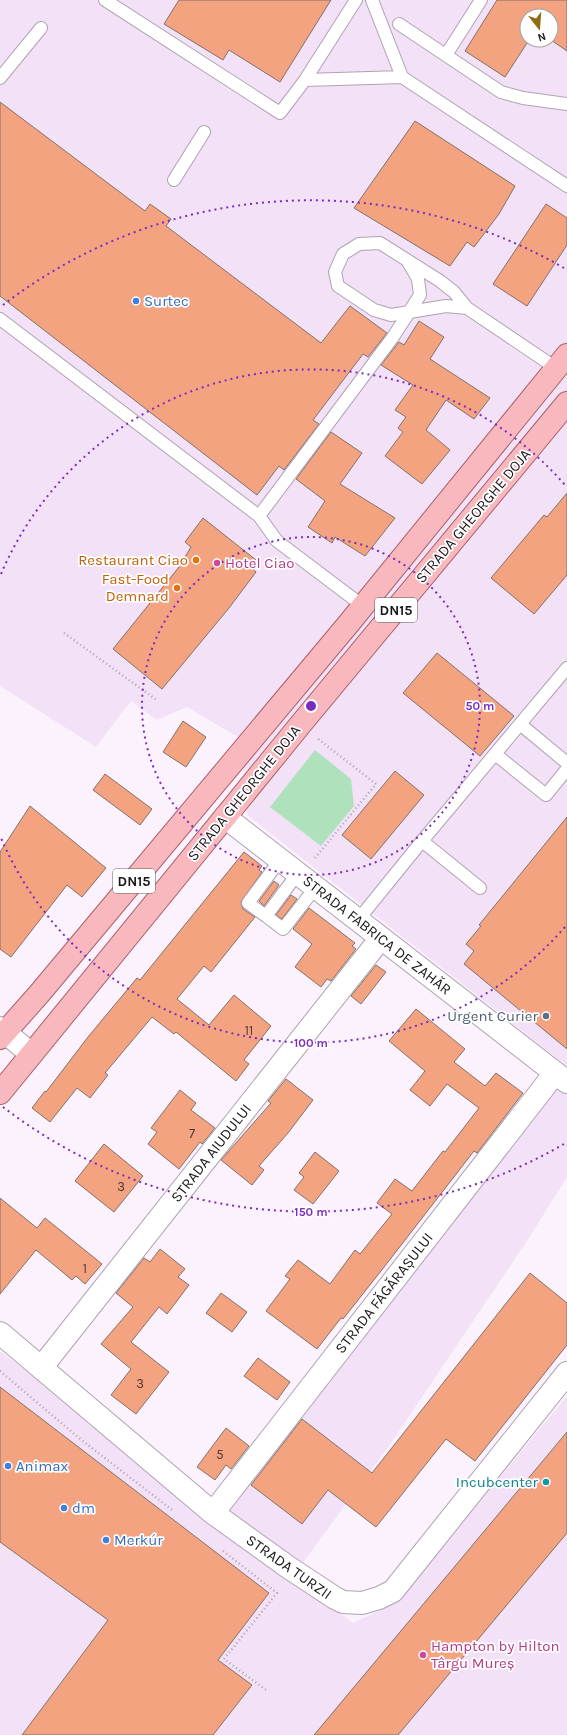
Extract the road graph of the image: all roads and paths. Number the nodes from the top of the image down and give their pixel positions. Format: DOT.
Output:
graph roads {
  1 [pos="105,0"];
  2 [pos="356,0"];
  3 [pos="372,0"];
  4 [pos="481,0"];
  5 [pos="399,24"];
  6 [pos="41,28"];
  7 [pos="446,55"];
  8 [pos="402,77"];
  9 [pos="0,78"];
  10 [pos="305,80"];
  11 [pos="567,104"];
  12 [pos="204,132"];
  13 [pos="174,180"];
  14 [pos="567,186"];
  15 [pos="407,260"];
  16 [pos="467,308"];
  17 [pos="411,311"];
  18 [pos="0,319"];
  19 [pos="562,362"];
  20 [pos="567,403"];
  21 [pos="259,516"];
  22 [pos="363,606"];
  23 [pos="64,633"];
  24 [pos="567,668"];
  25 [pos="158,701"];
  26 [pos="520,724"];
  27 [pos="316,737"];
  28 [pos="495,754"];
  29 [pos="567,763"];
  30 [pos="567,769"];
  31 [pos="225,817"];
  32 [pos="422,841"];
  33 [pos="315,858"];
  34 [pos="280,860"];
  35 [pos="298,873"];
  36 [pos="316,888"];
  37 [pos="480,888"];
  38 [pos="266,916"];
  39 [pos="358,920"];
  40 [pos="381,938"];
  41 [pos="2,1033"];
  42 [pos="31,1054"];
  43 [pos="561,1078"];
  44 [pos="0,1093"];
  45 [pos="0,1333"];
  46 [pos="41,1368"];
  47 [pos="0,1371"];
  48 [pos="567,1373"];
  49 [pos="213,1513"];
  50 [pos="178,1515"];
  51 [pos="221,1549"];
  52 [pos="266,1690"];
  1 -- 10 [label="lane"];
  2 -- 10 [label="lane"];
  3 -- 8 [label="lane"];
  4 -- 7 [label="lane"];
  5 -- 7 [label="lane"];
  6 -- 9 [label="lane"];
  7 -- 11 [label="lane"];
  8 -- 10 [label="lane"];
  8 -- 14 [label="lane"];
  12 -- 13 [label="lane"];
  15 -- 16 [label="lane"];
  15 -- 17 [label="lane"];
  15 -- 17 [label="lane"];
  16 -- 17 [label="lane"];
  16 -- 19 [label="lane"];
  17 -- 21 [label="lane"];
  18 -- 21 [label="lane"];
  19 -- 22 [label="main road, STRADA GHEORGHE DOJA / DN15"];
  20 -- 31 [label="main road, STRADA GHEORGHE DOJA / DN15"];
  21 -- 22 [label="lane"];
  22 -- 41 [label="main road, STRADA GHEORGHE DOJA / DN15"];
  23 -- 25 [label="path"];
  24 -- 26 [label="lane"];
  26 -- 28 [label="lane"];
  26 -- 29 [label="lane"];
  27 -- 33 [label="path"];
  28 -- 30 [label="lane"];
  28 -- 32 [label="lane"];
  31 -- 34 [label="street, STRADA FABRICA DE ZAHĂR"];
  31 -- 42 [label="main road, STRADA GHEORGHE DOJA / DN15"];
  32 -- 37 [label="lane"];
  32 -- 39 [label="lane"];
  34 -- 35 [label="street, STRADA FABRICA DE ZAHĂR"];
  34 -- 38 [label="lane"];
  35 -- 36 [label="street, STRADA FABRICA DE ZAHĂR"];
  35 -- 38 [label="lane"];
  36 -- 38 [label="lane"];
  36 -- 39 [label="street, STRADA FABRICA DE ZAHĂR"];
  39 -- 40 [label="street, STRADA FABRICA DE ZAHĂR"];
  40 -- 43 [label="street, STRADA FABRICA DE ZAHĂR"];
  40 -- 46 [label="street, STRADA AIUDULUI"];
  41 -- 42 [label="street"];
  42 -- 44 [label="main road, STRADA GHEORGHE DOJA / DN15"];
  43 -- 49 [label="street, STRADA FĂGĂRAȘULUI"];
  45 -- 46 [label="street, STRADA TURZII"];
  46 -- 49 [label="street, STRADA TURZII"];
  47 -- 50 [label="path"];
  48 -- 49 [label="street, STRADA TURZII"];
  51 -- 52 [label="path"];
}
